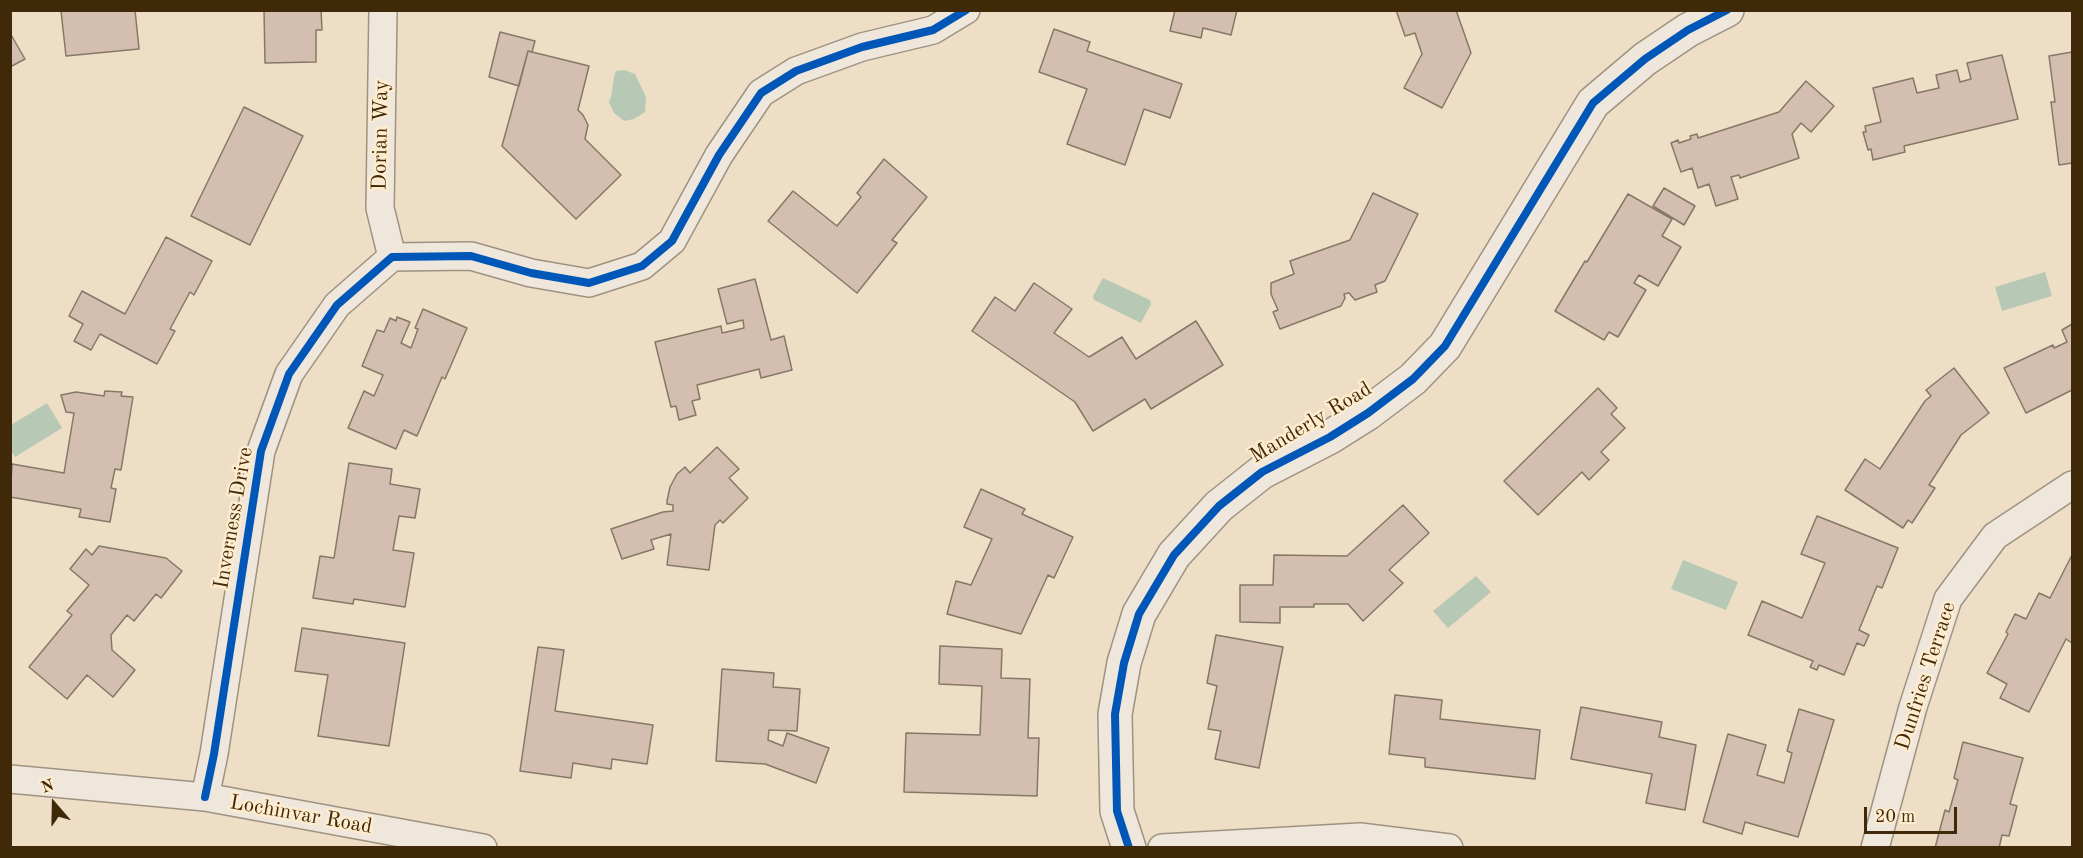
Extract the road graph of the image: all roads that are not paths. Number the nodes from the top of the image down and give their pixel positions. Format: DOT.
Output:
graph roads {
  1 [pos="383,10"];
  2 [pos="966,10"];
  3 [pos="1727,10"];
  4 [pos="393,257"];
  5 [pos="2073,485"];
  6 [pos="10,779"];
  7 [pos="205,797"];
  8 [pos="483,848"];
  9 [pos="1129,848"];
  10 [pos="1162,848"];
  11 [pos="1449,848"];
  12 [pos="1875,848"];
  1 -- 4 [label="street, Dorian Way"];
  2 -- 4 [label="street"];
  3 -- 9 [label="street, Manderly Road"];
  4 -- 7 [label="street, Inverness Drive"];
  5 -- 12 [label="street, Dunfries Terrace"];
  6 -- 7 [label="street, Lochinvar Road"];
  7 -- 8 [label="street, Lochinvar Road"];
  10 -- 11 [label="street"];
}
